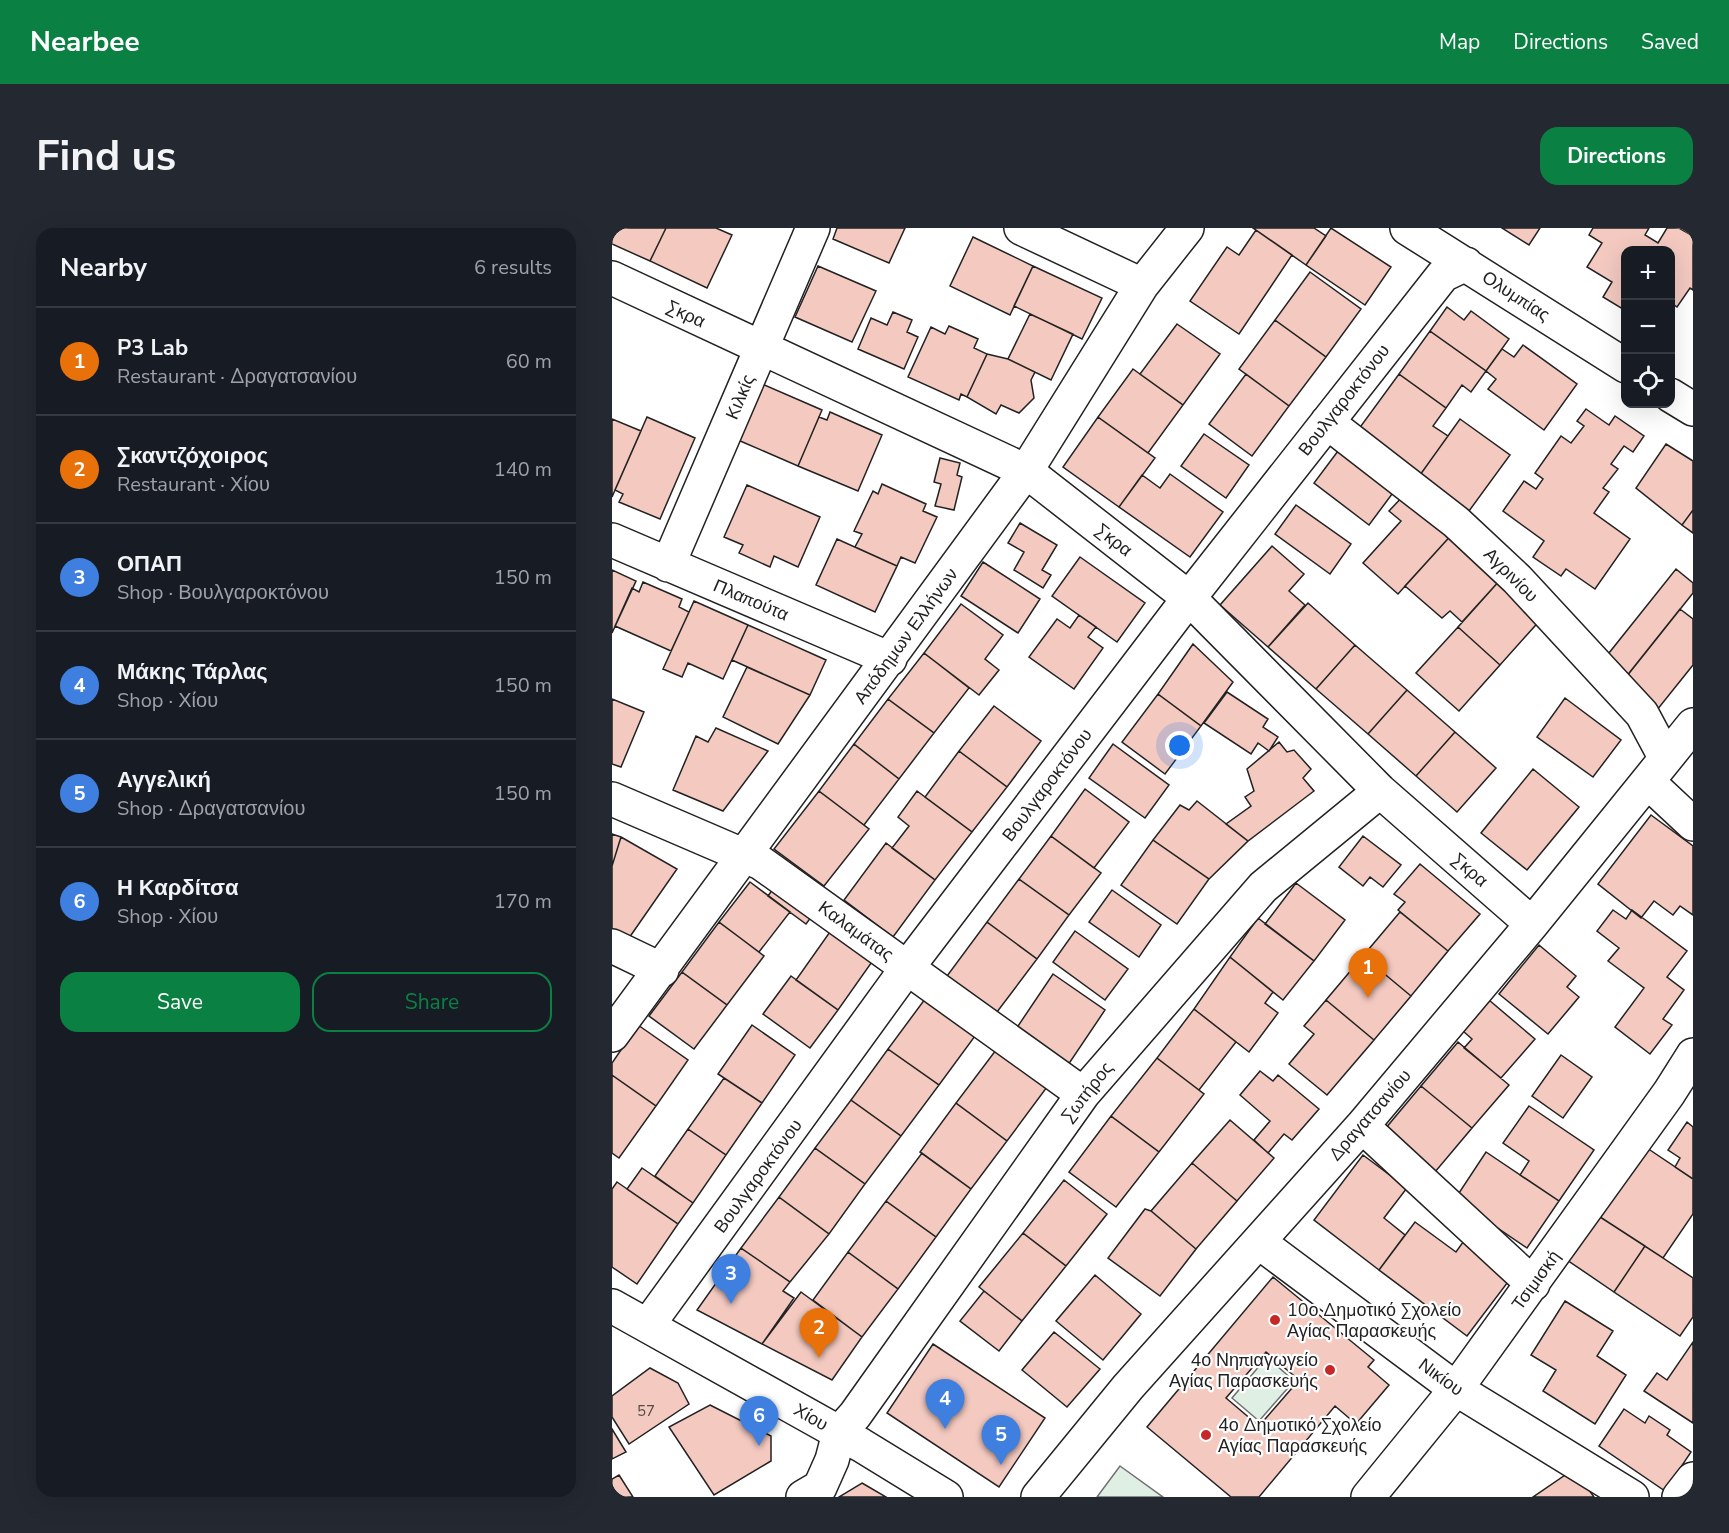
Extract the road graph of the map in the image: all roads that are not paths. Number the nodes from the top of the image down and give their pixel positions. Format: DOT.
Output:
graph roads {
  1 [pos="813,228"];
  2 [pos="1021,228"];
  3 [pos="1187,228"];
  4 [pos="1407,228"];
  5 [pos="1466,264"];
  6 [pos="612,278"];
  7 [pos="1142,285"];
  8 [pos="761,349"];
  9 [pos="1621,363"];
  10 [pos="1675,398"];
  11 [pos="1693,409"];
  12 [pos="1327,422"];
  13 [pos="1026,471"];
  14 [pos="612,540"];
  15 [pos="668,566"];
  16 [pos="1189,598"];
  17 [pos="890,659"];
  18 [pos="1693,724"];
  19 [pos="1656,770"];
  20 [pos="1380,791"];
  21 [pos="612,799"];
  22 [pos="1693,824"];
  23 [pos="746,854"];
  24 [pos="1532,924"];
  25 [pos="612,946"];
  26 [pos="908,968"];
  27 [pos="662,970"];
  28 [pos="612,1035"];
  29 [pos="1693,1055"];
  30 [pos="1083,1094"];
  31 [pos="1362,1126"];
  32 [pos="1260,1243"];
  33 [pos="1533,1284"];
  34 [pos="612,1306"];
  35 [pos="648,1325"];
  36 [pos="1456,1389"];
  37 [pos="839,1433"];
  38 [pos="1693,1479"];
  39 [pos="803,1497"];
  40 [pos="945,1497"];
  41 [pos="1038,1497"];
  42 [pos="1368,1497"];
  43 [pos="1632,1497"];
  44 [pos="1679,1497"];
  1 -- 8 [label="street, Κιλκίς"];
  2 -- 7 [label="street"];
  3 -- 7 [label="street, Απόδημων Ελλήνων"];
  4 -- 5 [label="street, Ολυμπίας"];
  5 -- 9 [label="street, Ολυμπίας"];
  5 -- 12 [label="street, Βουλγαροκτόνου"];
  6 -- 8 [label="street, Σκρα"];
  7 -- 13 [label="street, Απόδημων Ελλήνων"];
  8 -- 13 [label="street, Σκρα"];
  8 -- 15 [label="street, Κιλκίς"];
  10 -- 11 [label="street"];
  12 -- 16 [label="street, Βουλγαροκτόνου"];
  12 -- 19 [label="street, Αγρινίου"];
  13 -- 16 [label="street, Σκρα"];
  13 -- 17 [label="street, Απόδημων Ελλήνων"];
  14 -- 15 [label="street, Πλαπούτα"];
  15 -- 17 [label="street, Πλαπούτα"];
  16 -- 20 [label="street, Σκρα"];
  16 -- 26 [label="street, Βουλγαροκτόνου"];
  17 -- 23 [label="street, Απόδημων Ελλήνων"];
  18 -- 19 [label="street, Δραγατσανίου"];
  19 -- 22 [label="street, Αγρινίου"];
  19 -- 24 [label="street, Δραγατσανίου"];
  20 -- 24 [label="street, Σκρα"];
  20 -- 30 [label="street, Σωτήρος"];
  21 -- 23 [label="street, Καλαμάτας"];
  23 -- 26 [label="street, Καλαμάτας"];
  23 -- 27 [label="street, Απόδημων Ελλήνων"];
  24 -- 31 [label="street, Δραγατσανίου"];
  25 -- 27 [label="street"];
  26 -- 30 [label="street, Καλαμάτας"];
  26 -- 35 [label="street, Βουλγαροκτόνου"];
  27 -- 28 [label="street, Απόδημων Ελλήνων"];
  29 -- 33 [label="street, Τσιμισκή"];
  30 -- 37 [label="street, Σωτήρος"];
  31 -- 32 [label="street, Δραγατσανίου"];
  31 -- 33 [label="street"];
  32 -- 36 [label="street, Νικίου"];
  32 -- 41 [label="street, Δραγατσανίου"];
  33 -- 36 [label="street, Τσιμισκή"];
  34 -- 35 [label="street, Χίου"];
  35 -- 37 [label="street, Χίου"];
  36 -- 42 [label="street, Τσιμισκή"];
  36 -- 43 [label="street, Νικίου"];
  37 -- 39 [label="street"];
  37 -- 40 [label="street, Χίου"];
  38 -- 44 [label="street"];
}
